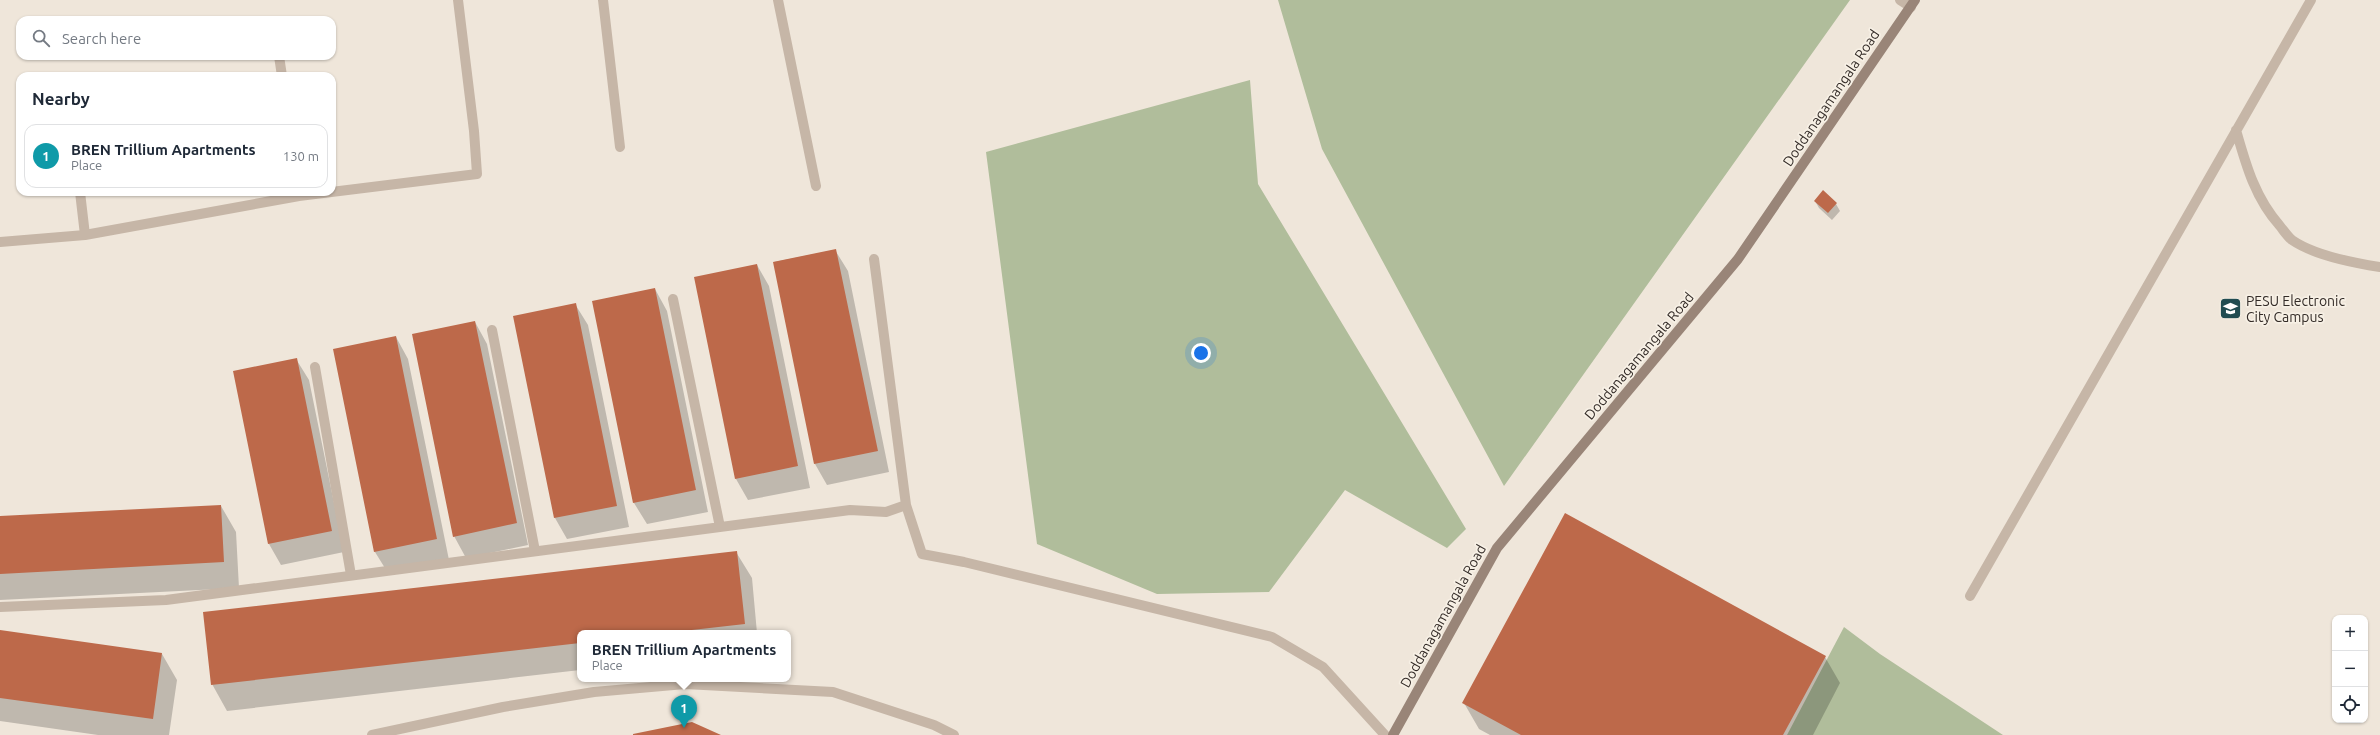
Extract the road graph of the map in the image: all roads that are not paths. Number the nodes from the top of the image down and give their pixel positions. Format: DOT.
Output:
graph roads {
  1 [pos="458,0"];
  2 [pos="602,0"];
  3 [pos="778,0"];
  4 [pos="1900,0"];
  5 [pos="2310,0"];
  6 [pos="1913,4"];
  7 [pos="280,60"];
  8 [pos="282,72"];
  9 [pos="2236,130"];
  10 [pos="620,147"];
  11 [pos="816,186"];
  12 [pos="336,190"];
  13 [pos="80,196"];
  14 [pos="289,196"];
  15 [pos="85,235"];
  16 [pos="0,242"];
  17 [pos="874,259"];
  18 [pos="2380,267"];
  19 [pos="673,299"];
  20 [pos="492,330"];
  21 [pos="315,366"];
  22 [pos="906,505"];
  23 [pos="720,527"];
  24 [pos="535,551"];
  25 [pos="351,575"];
  26 [pos="1970,596"];
  27 [pos="0,606"];
  28 [pos="372,735"];
  29 [pos="954,735"];
  30 [pos="1385,735"];
  31 [pos="1393,735"];
  1 -- 12 [label="street"];
  2 -- 10 [label="street"];
  3 -- 11 [label="street"];
  4 -- 6 [label="street"];
  5 -- 9 [label="street"];
  6 -- 31 [label="street, Doddanagamangala Road"];
  7 -- 8 [label="street"];
  9 -- 18 [label="street"];
  9 -- 26 [label="street"];
  13 -- 15 [label="street"];
  14 -- 15 [label="street"];
  15 -- 16 [label="street"];
  17 -- 22 [label="street"];
  19 -- 23 [label="street"];
  20 -- 24 [label="street"];
  21 -- 25 [label="street"];
  22 -- 23 [label="street"];
  22 -- 30 [label="street"];
  23 -- 24 [label="street"];
  24 -- 25 [label="street"];
  25 -- 27 [label="street"];
  28 -- 29 [label="street"];
}
